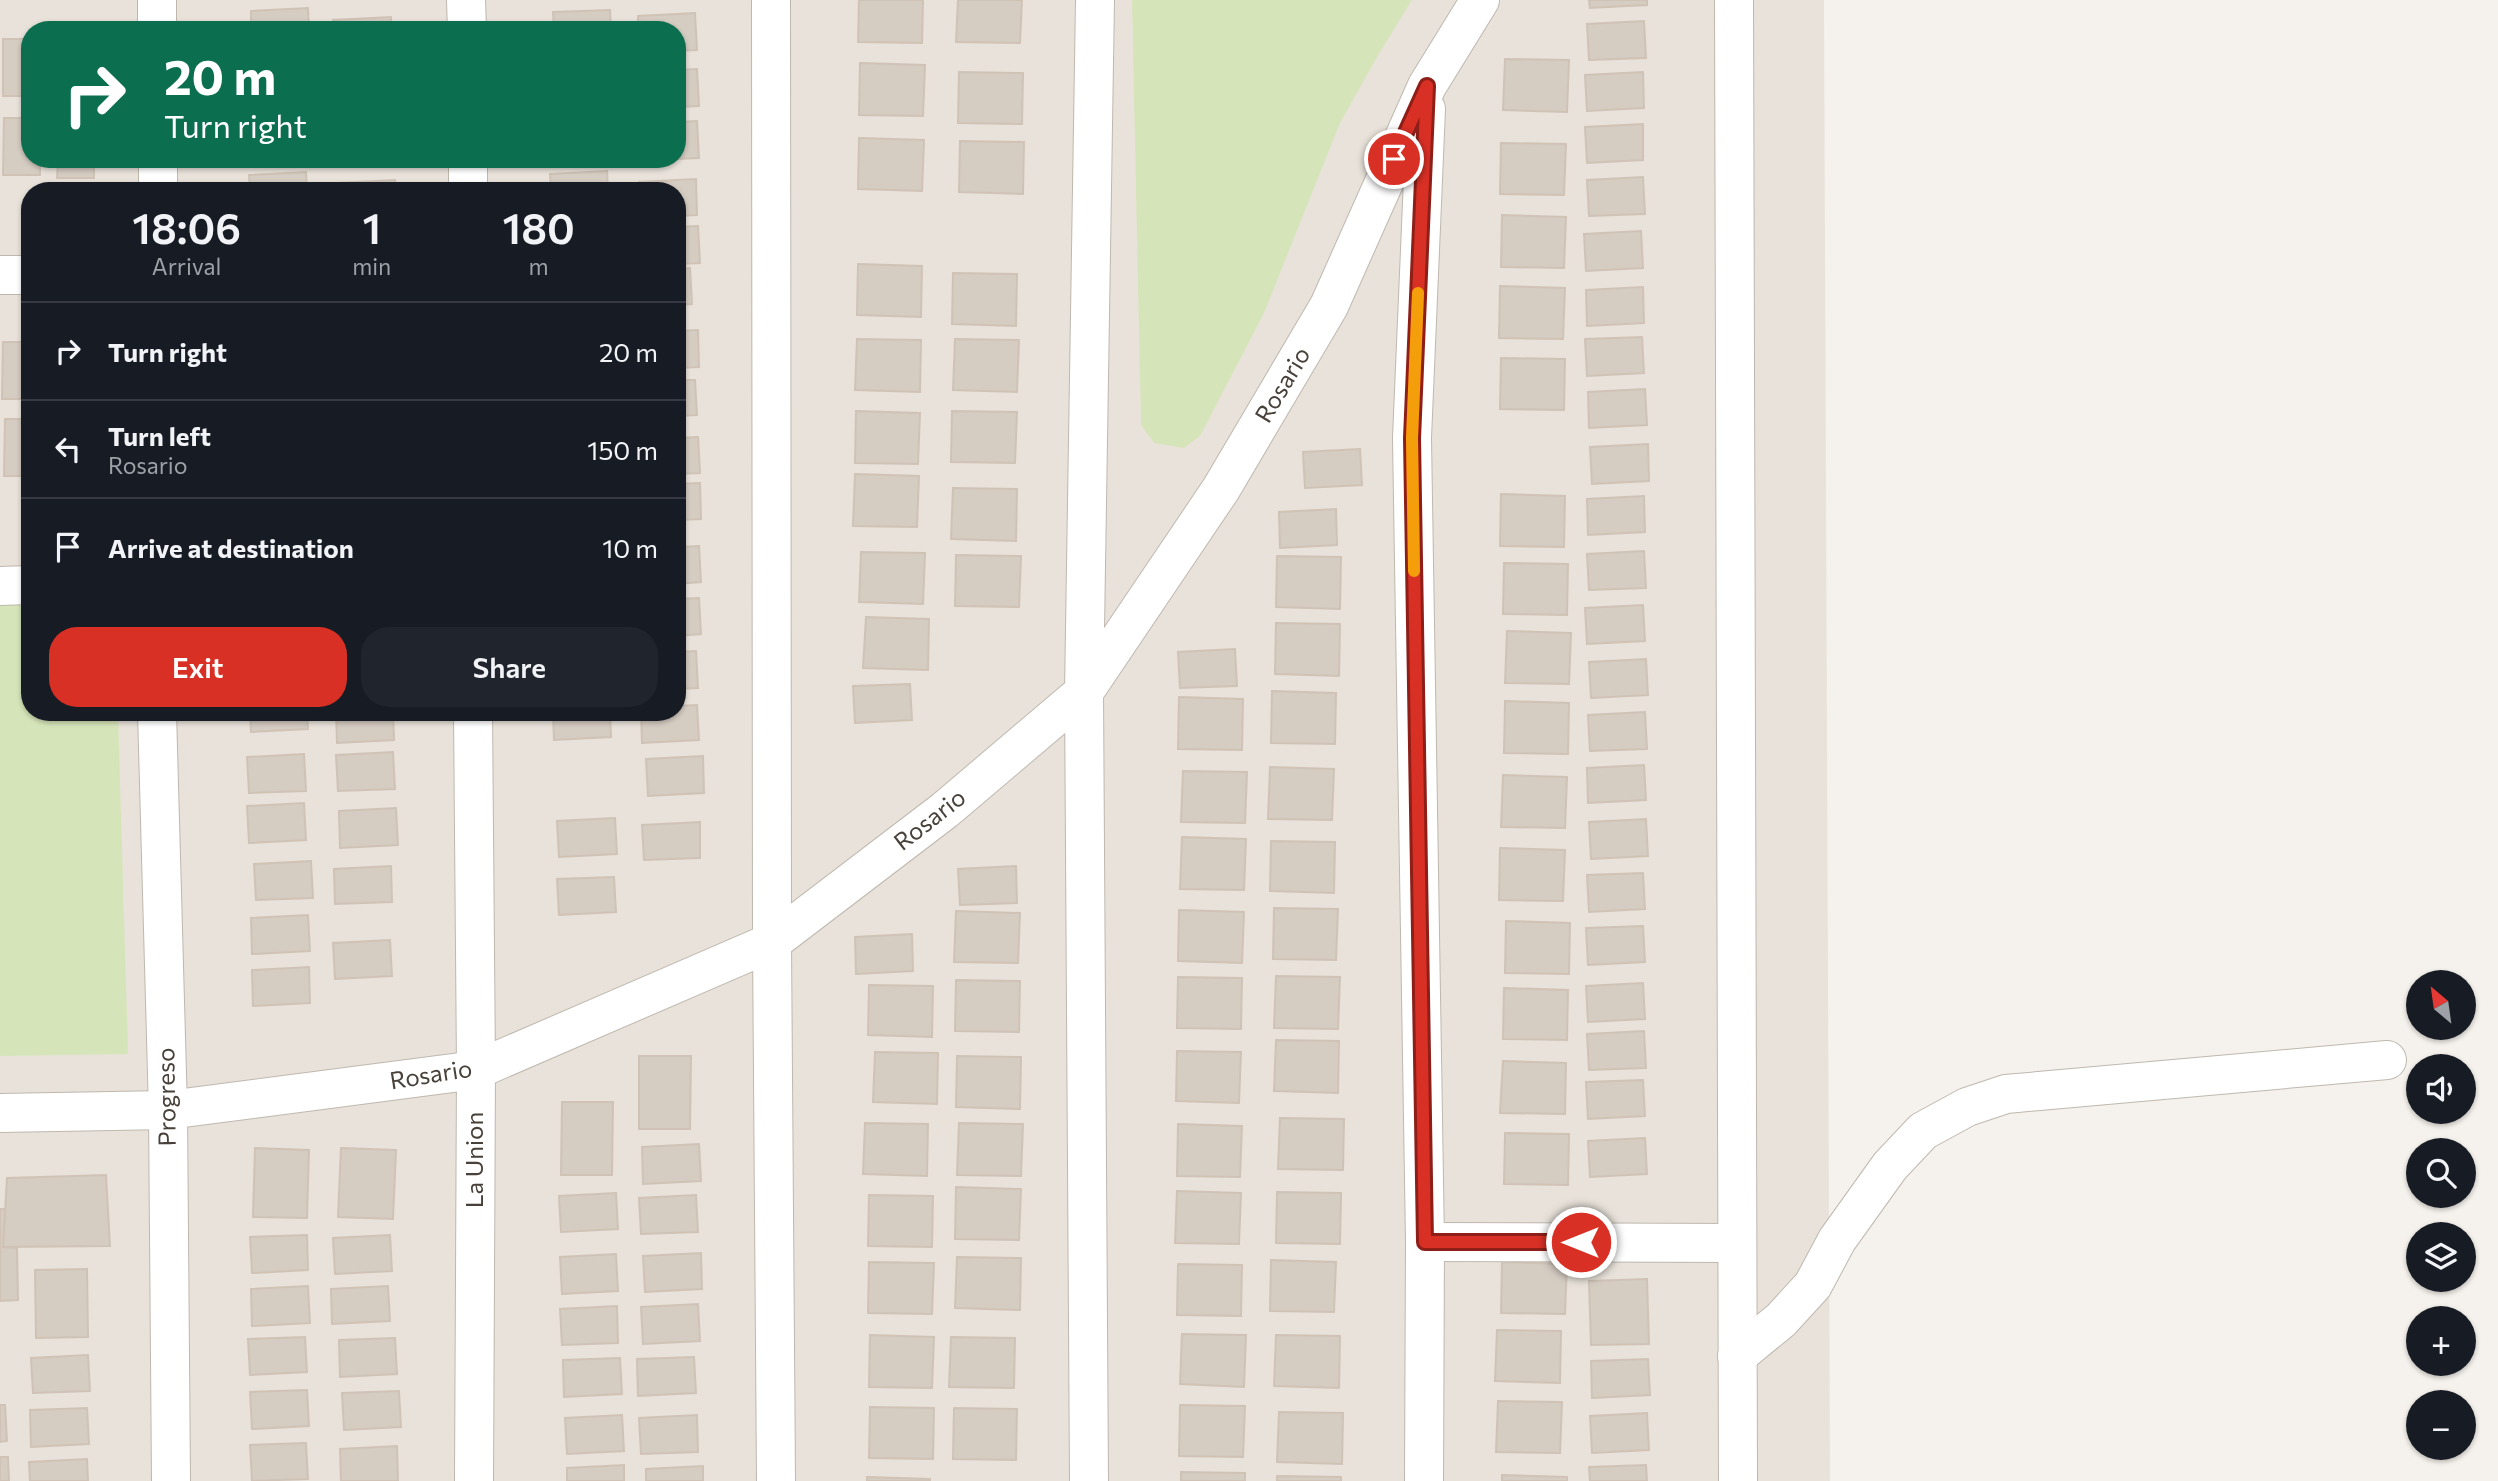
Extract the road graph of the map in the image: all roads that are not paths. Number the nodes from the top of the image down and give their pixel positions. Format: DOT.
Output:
graph roads {
  1 [pos="157,0"];
  2 [pos="466,0"];
  3 [pos="771,0"];
  4 [pos="1095,0"];
  5 [pos="1480,0"];
  6 [pos="1734,0"];
  7 [pos="157,21"];
  8 [pos="467,21"];
  9 [pos="1427,86"];
  10 [pos="0,275"];
  11 [pos="21,275"];
  12 [pos="21,585"];
  13 [pos="0,586"];
  14 [pos="1084,692"];
  15 [pos="157,721"];
  16 [pos="473,721"];
  17 [pos="772,942"];
  18 [pos="2387,1060"];
  19 [pos="476,1070"];
  20 [pos="168,1110"];
  21 [pos="0,1114"];
  22 [pos="1425,1242"];
  23 [pos="1736,1243"];
  24 [pos="1737,1356"];
  25 [pos="172,1481"];
  26 [pos="474,1481"];
  27 [pos="776,1481"];
  28 [pos="1089,1481"];
  29 [pos="1424,1481"];
  30 [pos="1738,1481"];
  1 -- 7 [label="street"];
  2 -- 8 [label="street"];
  3 -- 17 [label="street"];
  4 -- 14 [label="street"];
  5 -- 9 [label="street, Rosario"];
  6 -- 23 [label="street"];
  9 -- 14 [label="street, Rosario"];
  9 -- 22 [label="street"];
  10 -- 11 [label="street"];
  12 -- 13 [label="street"];
  14 -- 17 [label="street, Rosario"];
  14 -- 28 [label="street"];
  15 -- 20 [label="street, Progreso"];
  16 -- 19 [label="street, La Union"];
  17 -- 19 [label="street, Rosario"];
  17 -- 27 [label="street"];
  18 -- 24 [label="street"];
  19 -- 20 [label="street, Rosario"];
  19 -- 26 [label="street, La Union"];
  20 -- 21 [label="street, Rosario"];
  20 -- 25 [label="street, Progreso"];
  22 -- 23 [label="street"];
  22 -- 29 [label="street"];
  23 -- 24 [label="street"];
  24 -- 30 [label="street"];
}
